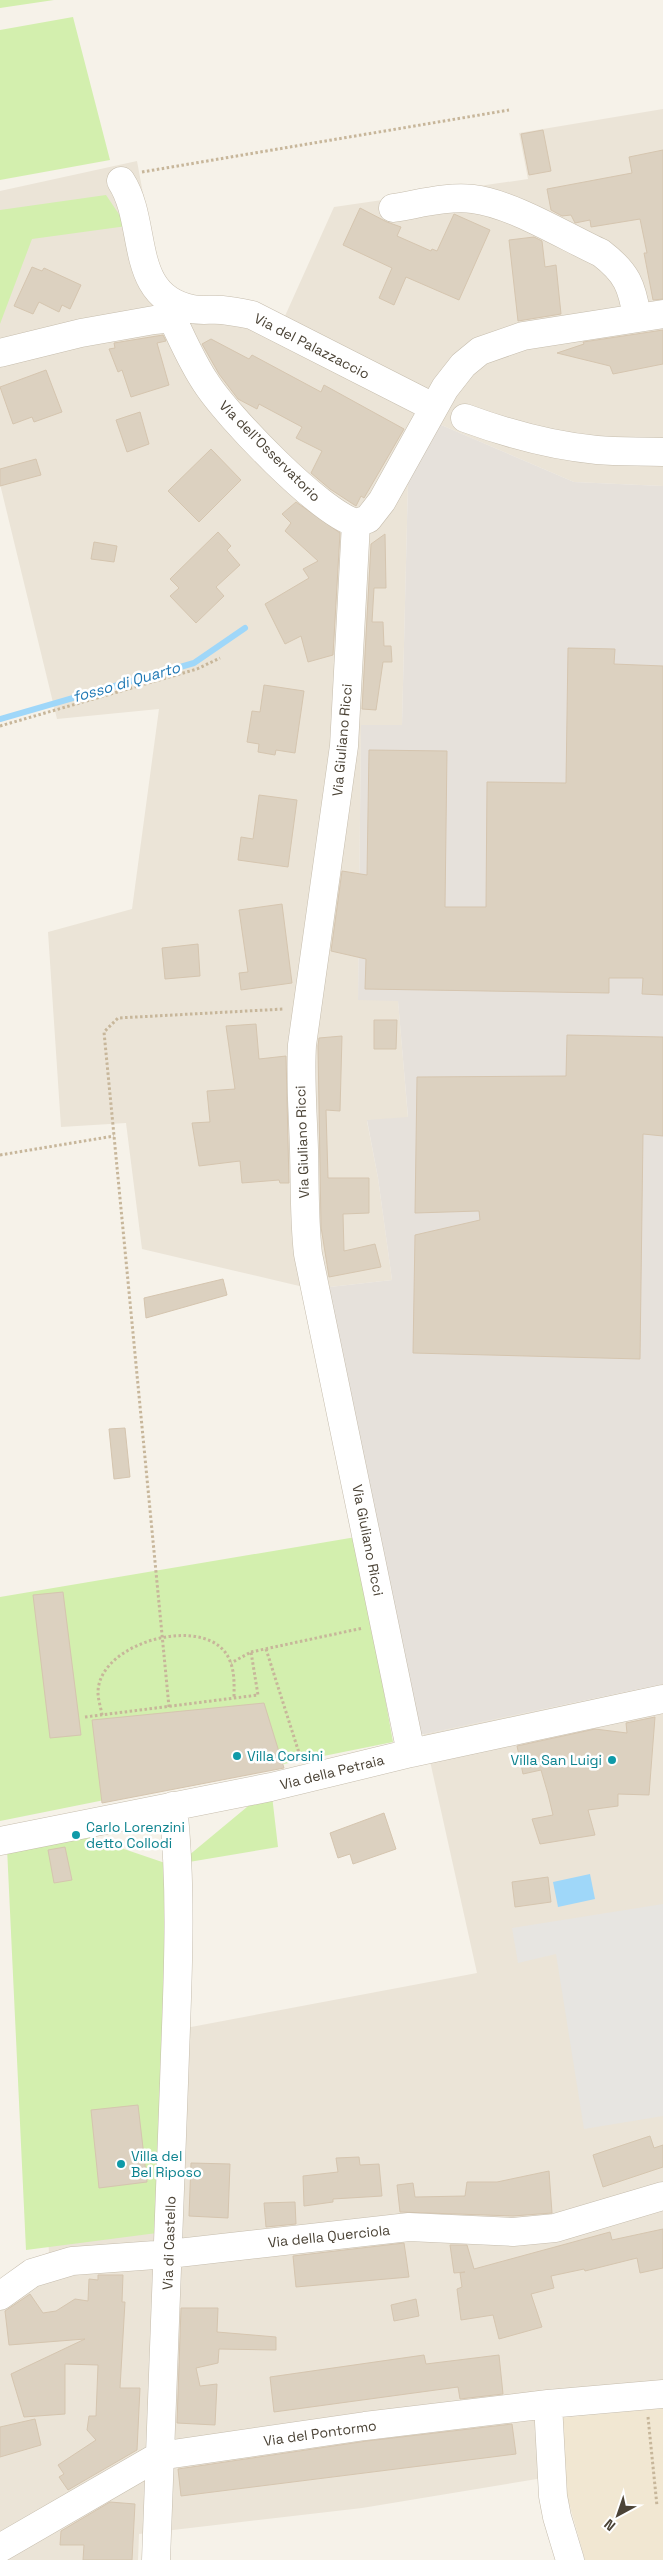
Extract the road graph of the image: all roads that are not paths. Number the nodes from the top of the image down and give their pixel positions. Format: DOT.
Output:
graph roads {
  1 [pos="121,181"];
  2 [pos="393,208"];
  3 [pos="650,315"];
  4 [pos="0,353"];
  5 [pos="433,408"];
  6 [pos="465,418"];
  7 [pos="663,452"];
  8 [pos="356,524"];
  9 [pos="663,1699"];
  10 [pos="411,1753"];
  11 [pos="173,1806"];
  12 [pos="0,1841"];
  13 [pos="663,2196"];
  14 [pos="169,2254"];
  15 [pos="0,2296"];
  16 [pos="654,2395"];
  17 [pos="548,2404"];
  18 [pos="159,2456"];
  19 [pos="0,2548"];
  20 [pos="156,2560"];
  21 [pos="570,2560"];
  1 -- 5 [label="street, Via del Palazzaccio"];
  2 -- 3 [label="street"];
  3 -- 5 [label="street"];
  4 -- 8 [label="street, Via dell'Osservatorio"];
  5 -- 8 [label="street"];
  6 -- 7 [label="street"];
  8 -- 10 [label="street, Via Giuliano Ricci"];
  9 -- 10 [label="street, Via della Petraia"];
  10 -- 11 [label="street, Via della Petraia"];
  11 -- 12 [label="street, Via della Petraia"];
  11 -- 14 [label="street, Via di Castello"];
  13 -- 14 [label="street, Via della Querciola"];
  14 -- 15 [label="street, Via della Querciola"];
  14 -- 18 [label="street, Via di Castello"];
  16 -- 17 [label="street, Via del Pontormo"];
  17 -- 18 [label="street, Via del Pontormo"];
  17 -- 21 [label="street"];
  18 -- 19 [label="street, Via del Pontormo"];
  18 -- 20 [label="street, Via di Castello"];
}
